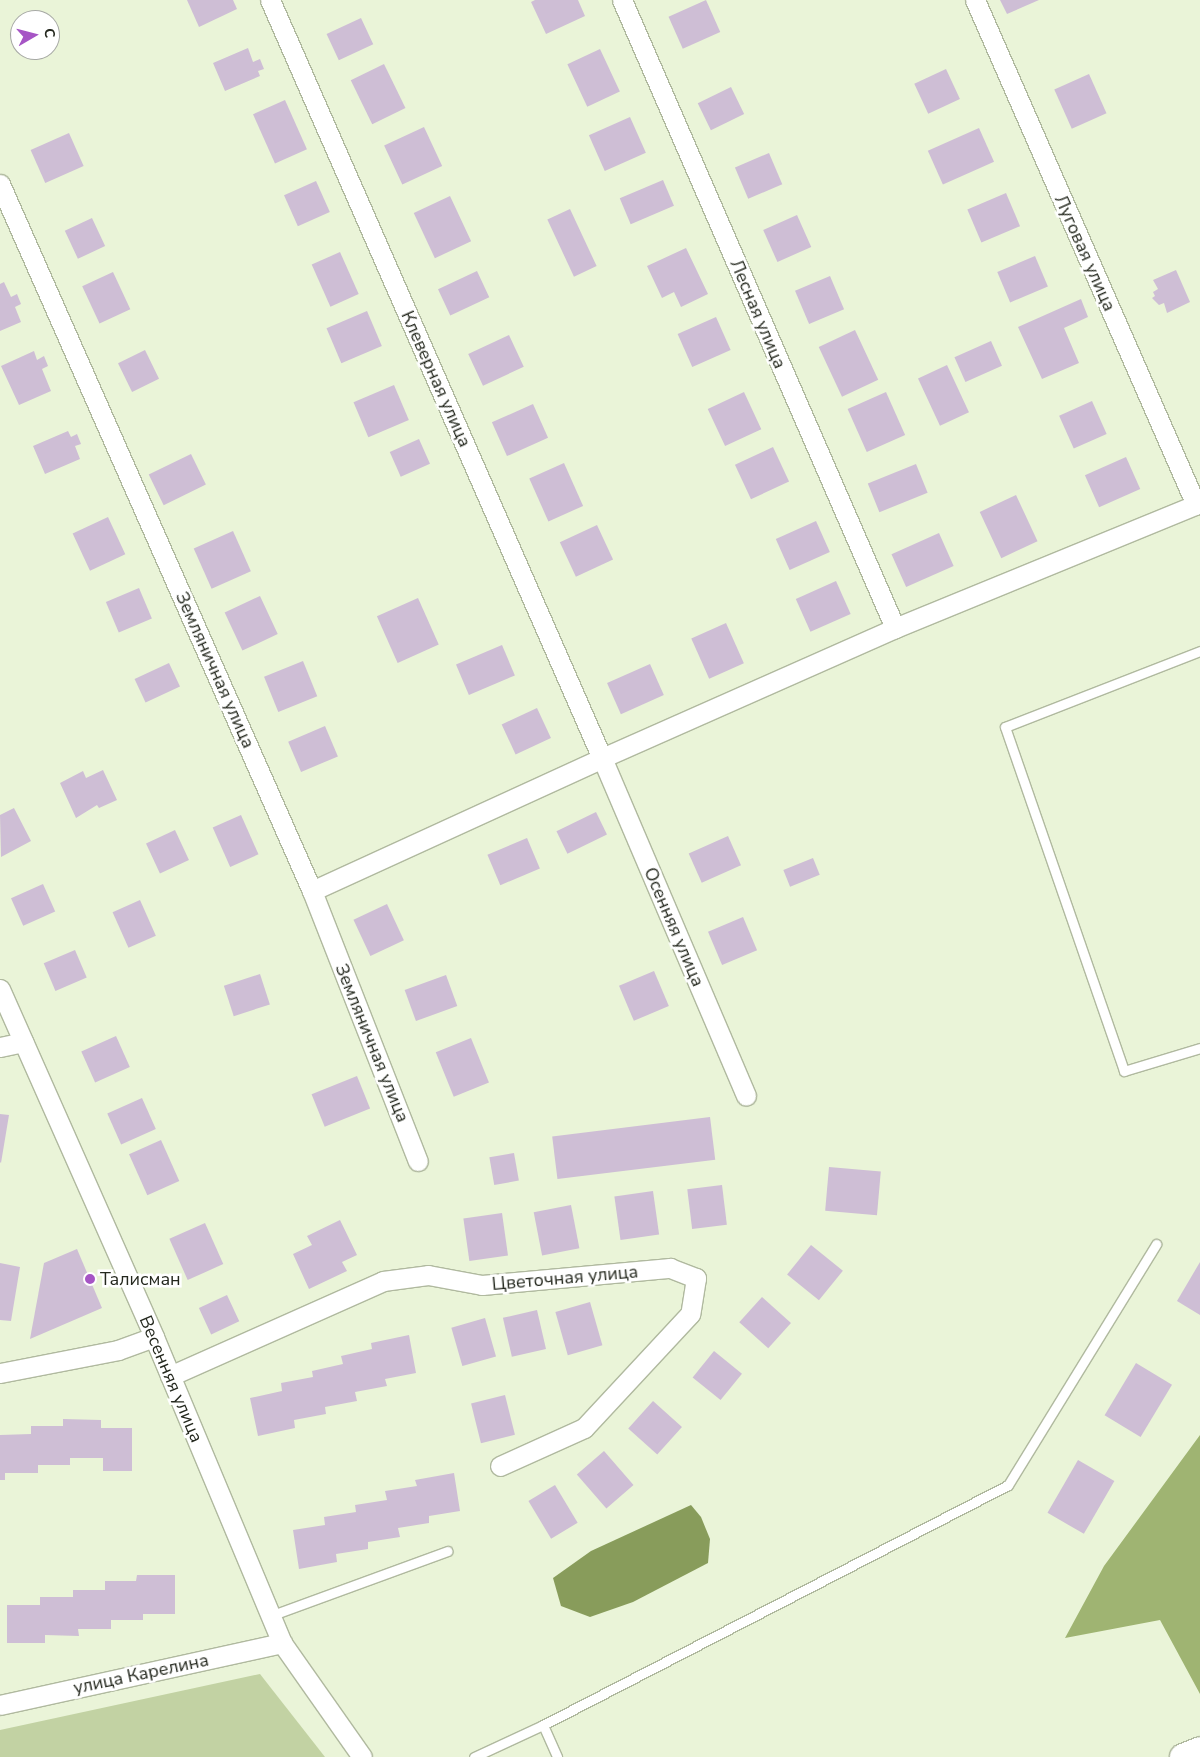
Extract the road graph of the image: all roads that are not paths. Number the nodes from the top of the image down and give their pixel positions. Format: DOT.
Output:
graph roads {
  1 [pos="270,0"];
  2 [pos="622,0"];
  3 [pos="975,0"];
  4 [pos="0,184"];
  5 [pos="1198,504"];
  6 [pos="895,628"];
  7 [pos="1200,651"];
  8 [pos="602,758"];
  9 [pos="312,891"];
  10 [pos="0,989"];
  11 [pos="23,1042"];
  12 [pos="0,1047"];
  13 [pos="1200,1048"];
  14 [pos="746,1096"];
  15 [pos="418,1160"];
  16 [pos="1156,1244"];
  17 [pos="154,1337"];
  18 [pos="0,1373"];
  19 [pos="170,1376"];
  20 [pos="500,1466"];
  21 [pos="448,1551"];
  22 [pos="270,1616"];
  23 [pos="282,1644"];
  24 [pos="0,1705"];
  25 [pos="543,1725"];
  26 [pos="1200,1750"];
  27 [pos="362,1757"];
  28 [pos="474,1757"];
  29 [pos="557,1757"];
  30 [pos="1183,1757"];
  1 -- 8 [label="street, Клеверная улица"];
  2 -- 6 [label="street, Лесная улица"];
  3 -- 5 [label="street, Луговая улица"];
  4 -- 9 [label="street, Земляничная улица"];
  5 -- 6 [label="street"];
  6 -- 8 [label="street"];
  7 -- 13 [label="lane"];
  8 -- 9 [label="street"];
  8 -- 14 [label="street, Осенняя улица"];
  9 -- 15 [label="street, Земляничная улица"];
  10 -- 11 [label="street, Весенняя улица"];
  11 -- 12 [label="street"];
  11 -- 17 [label="street, Весенняя улица"];
  16 -- 25 [label="lane"];
  17 -- 18 [label="street"];
  17 -- 19 [label="street, Весенняя улица"];
  19 -- 20 [label="street, Цветочная улица"];
  19 -- 22 [label="street, Весенняя улица"];
  21 -- 22 [label="lane"];
  22 -- 23 [label="street, Весенняя улица"];
  23 -- 24 [label="street, улица Карелина"];
  23 -- 27 [label="street, Весенняя улица"];
  25 -- 28 [label="lane"];
  25 -- 29 [label="lane"];
  26 -- 30 [label="street"];
}
